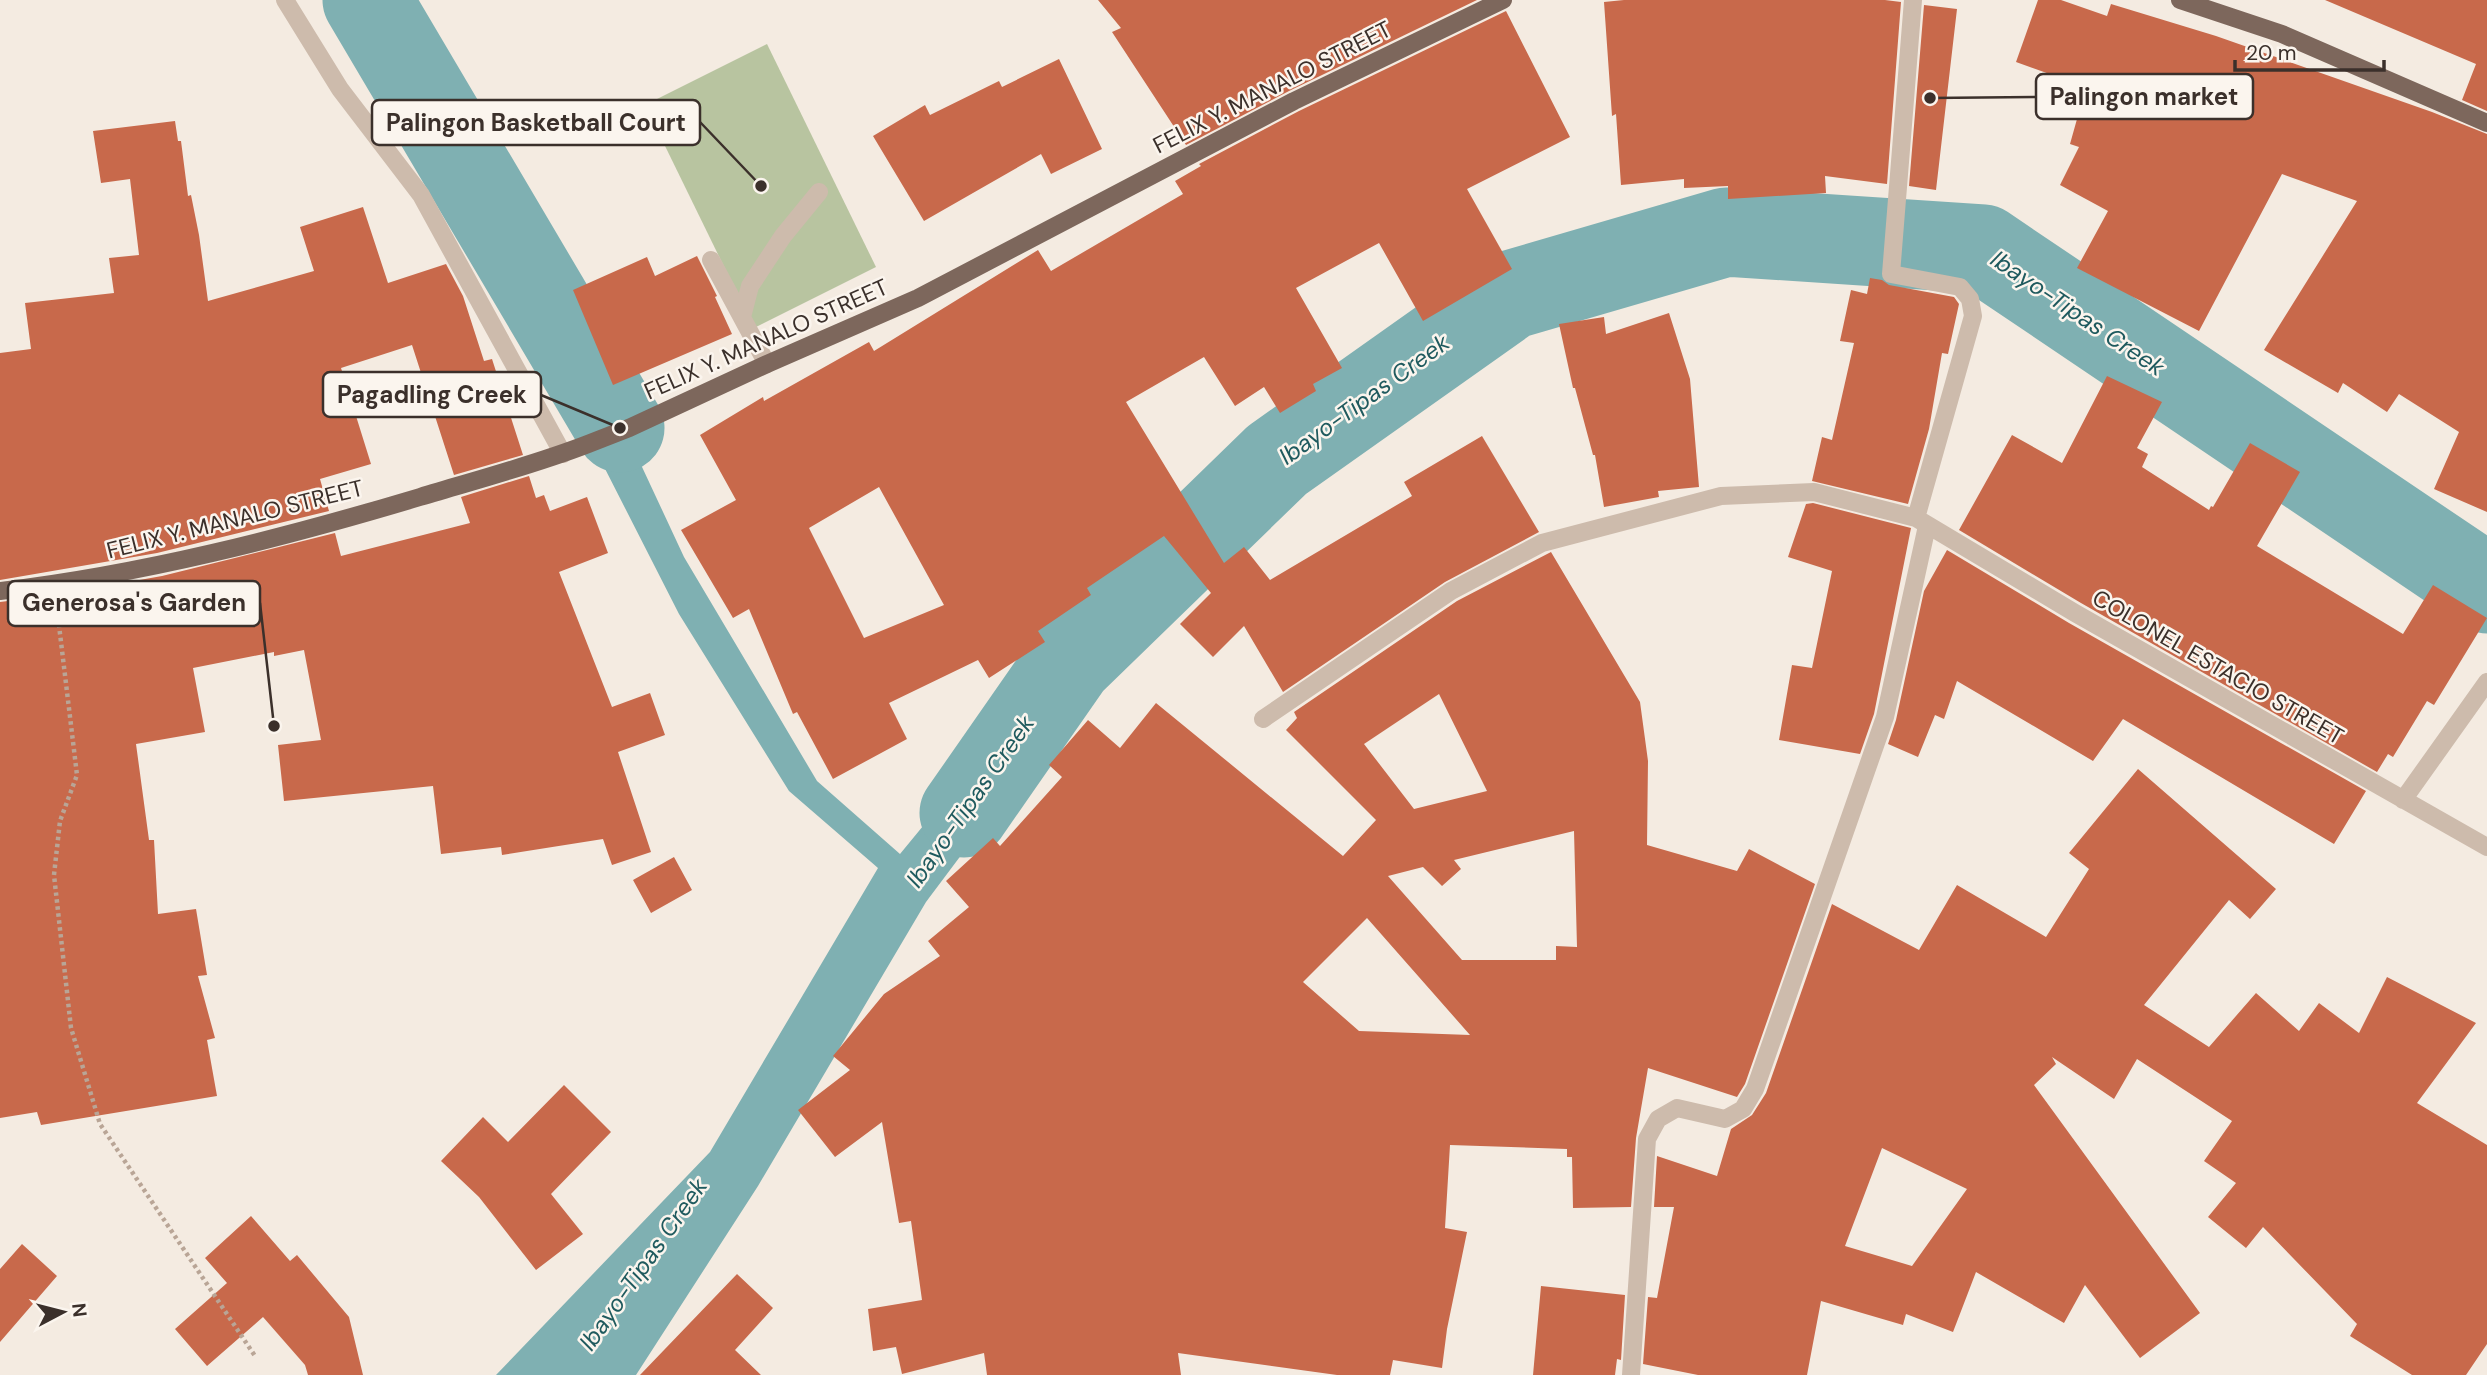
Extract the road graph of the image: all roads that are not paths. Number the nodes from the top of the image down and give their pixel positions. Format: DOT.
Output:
graph roads {
  1 [pos="285,0"];
  2 [pos="1503,0"];
  3 [pos="1913,0"];
  4 [pos="2180,0"];
  5 [pos="2487,123"];
  6 [pos="819,192"];
  7 [pos="711,260"];
  8 [pos="742,317"];
  9 [pos="766,364"];
  10 [pos="563,454"];
  11 [pos="1922,522"];
  12 [pos="0,591"];
  13 [pos="2487,682"];
  14 [pos="1263,719"];
  15 [pos="2403,800"];
  16 [pos="2487,847"];
  17 [pos="1630,1375"];
  1 -- 10 [label="street"];
  2 -- 9 [label="main road, FELIX Y. MANALO STREET"];
  3 -- 11 [label="street"];
  4 -- 5 [label="main road"];
  6 -- 8 [label="street"];
  7 -- 8 [label="street"];
  8 -- 9 [label="street"];
  9 -- 10 [label="main road, FELIX Y. MANALO STREET"];
  10 -- 12 [label="main road, FELIX Y. MANALO STREET"];
  11 -- 14 [label="street, COLONEL ESTACIO STREET"];
  11 -- 15 [label="street, COLONEL ESTACIO STREET"];
  11 -- 17 [label="street"];
  13 -- 15 [label="street"];
  15 -- 16 [label="street, COLONEL ESTACIO STREET"];
}
